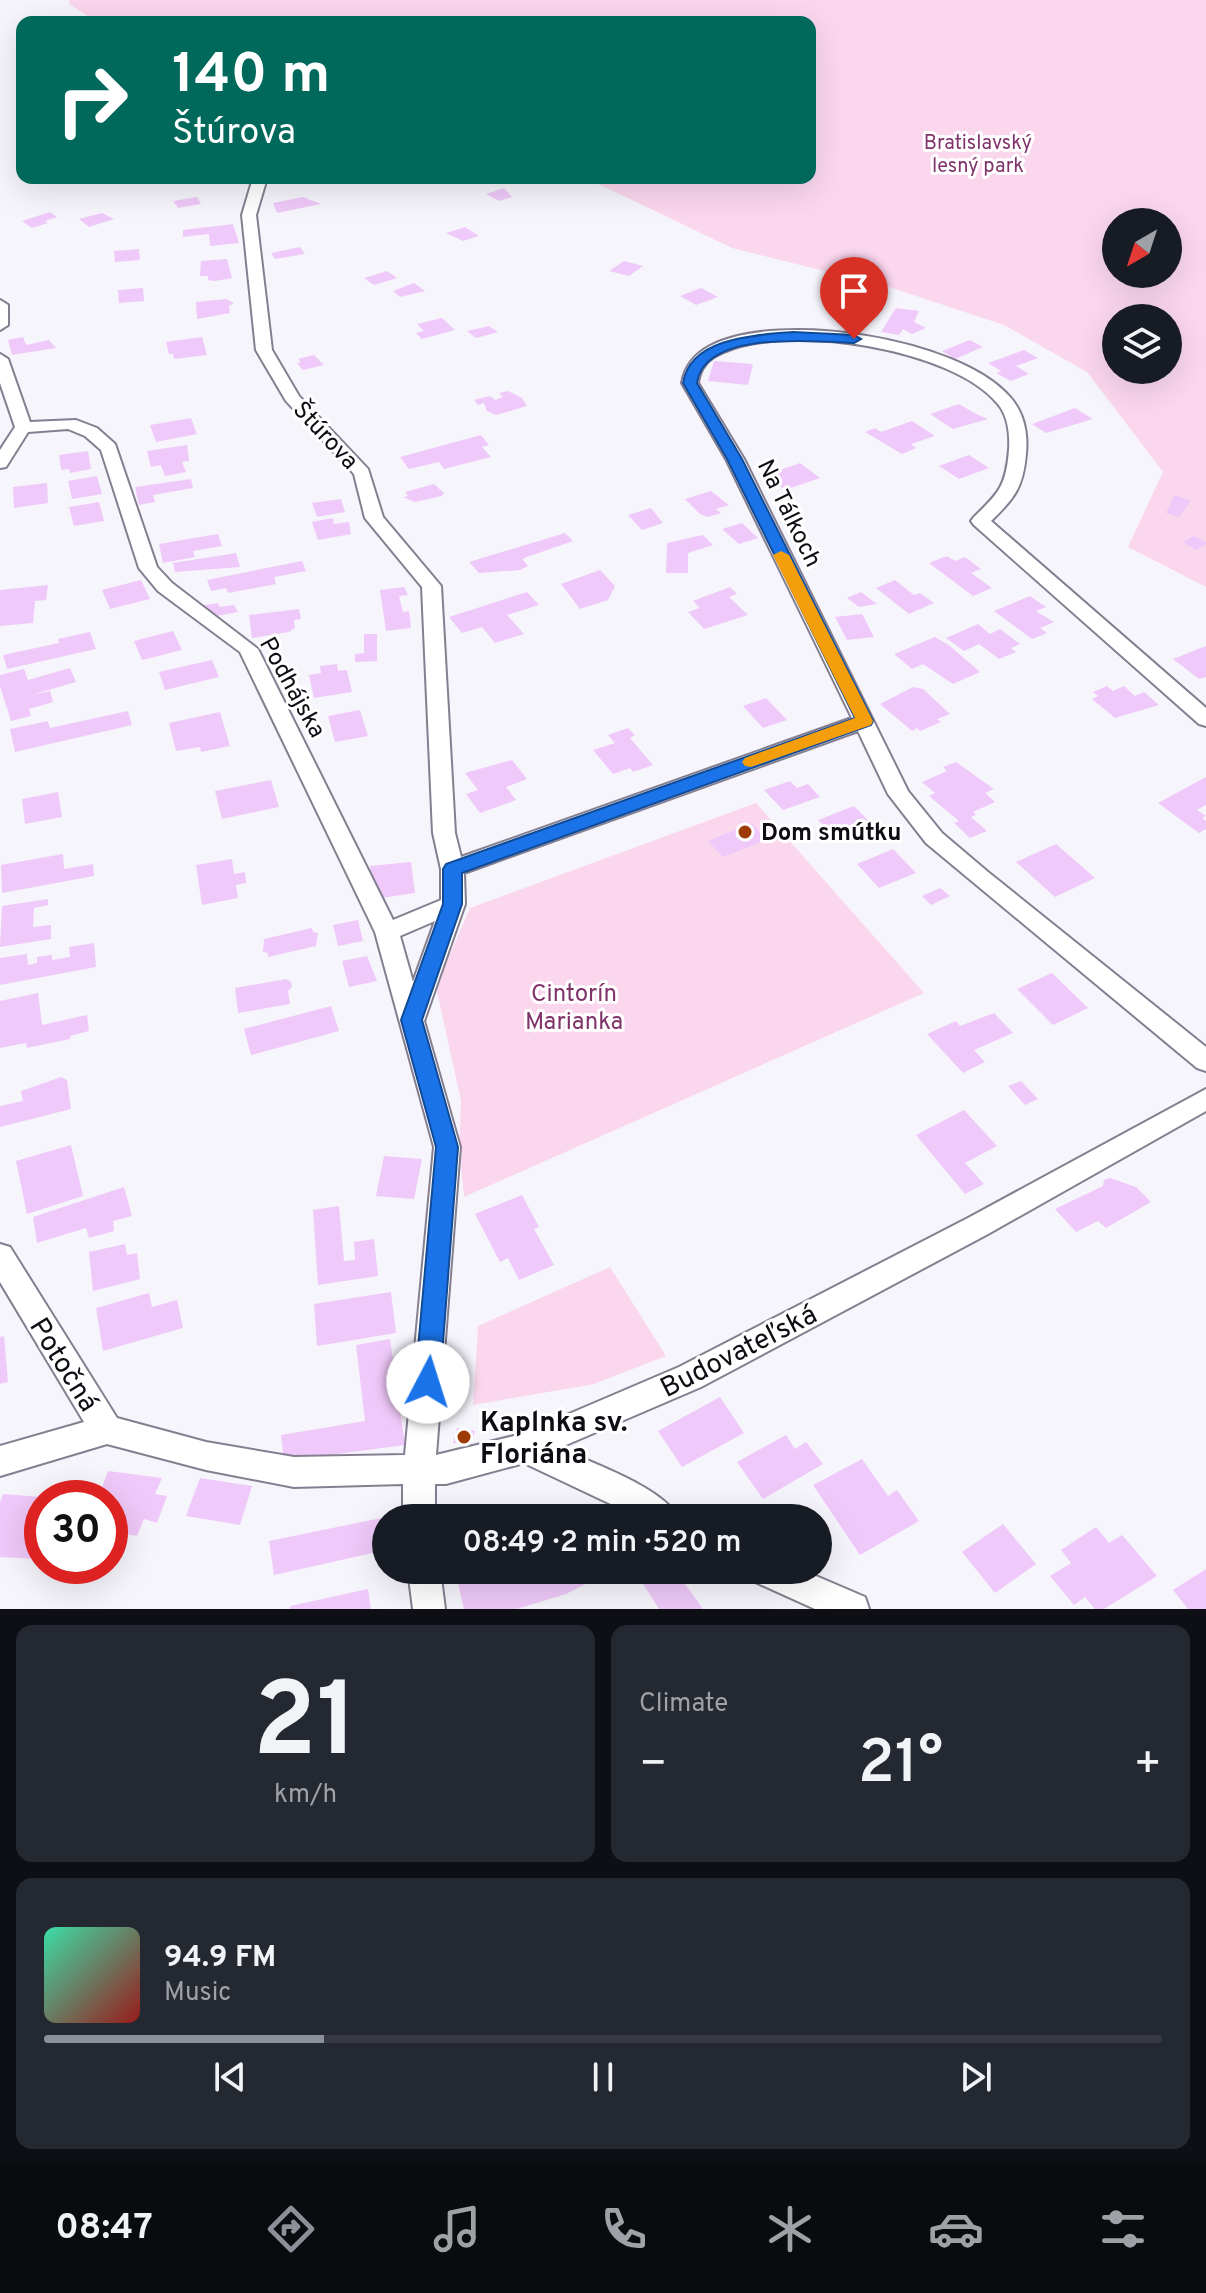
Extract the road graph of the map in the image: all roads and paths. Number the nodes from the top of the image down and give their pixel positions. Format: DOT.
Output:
graph roads {
  1 [pos="258,184"];
  2 [pos="0,305"];
  3 [pos="0,325"];
  4 [pos="0,359"];
  5 [pos="23,427"];
  6 [pos="0,463"];
  7 [pos="1206,719"];
  8 [pos="865,721"];
  9 [pos="452,869"];
  10 [pos="453,904"];
  11 [pos="387,932"];
  12 [pos="412,1020"];
  13 [pos="1206,1061"];
  14 [pos="1206,1099"];
  15 [pos="0,1256"];
  16 [pos="107,1430"];
  17 [pos="525,1448"];
  18 [pos="0,1461"];
  19 [pos="419,1470"];
  20 [pos="419,1504"];
  21 [pos="640,1504"];
  22 [pos="426,1584"];
  23 [pos="796,1584"];
  24 [pos="429,1609"];
  25 [pos="853,1609"];
  1 -- 9 [label="street, Štúrova"];
  2 -- 3 [label="street"];
  4 -- 5 [label="street"];
  5 -- 6 [label="street"];
  5 -- 11 [label="street, Podhájska"];
  7 -- 8 [label="street, Na Tálkoch"];
  8 -- 9 [label="street"];
  8 -- 13 [label="street, Na Tálkoch"];
  9 -- 10 [label="street, Štúrova"];
  10 -- 11 [label="street"];
  10 -- 12 [label="street, Štúrova"];
  11 -- 12 [label="street"];
  12 -- 19 [label="street"];
  14 -- 17 [label="street, Budovateľská"];
  15 -- 16 [label="street, Potočná"];
  16 -- 18 [label="street"];
  16 -- 19 [label="street, Budovateľská"];
  17 -- 19 [label="street, Budovateľská"];
  17 -- 21 [label="street"];
  19 -- 20 [label="street"];
  22 -- 24 [label="street"];
  23 -- 25 [label="street"];
}
